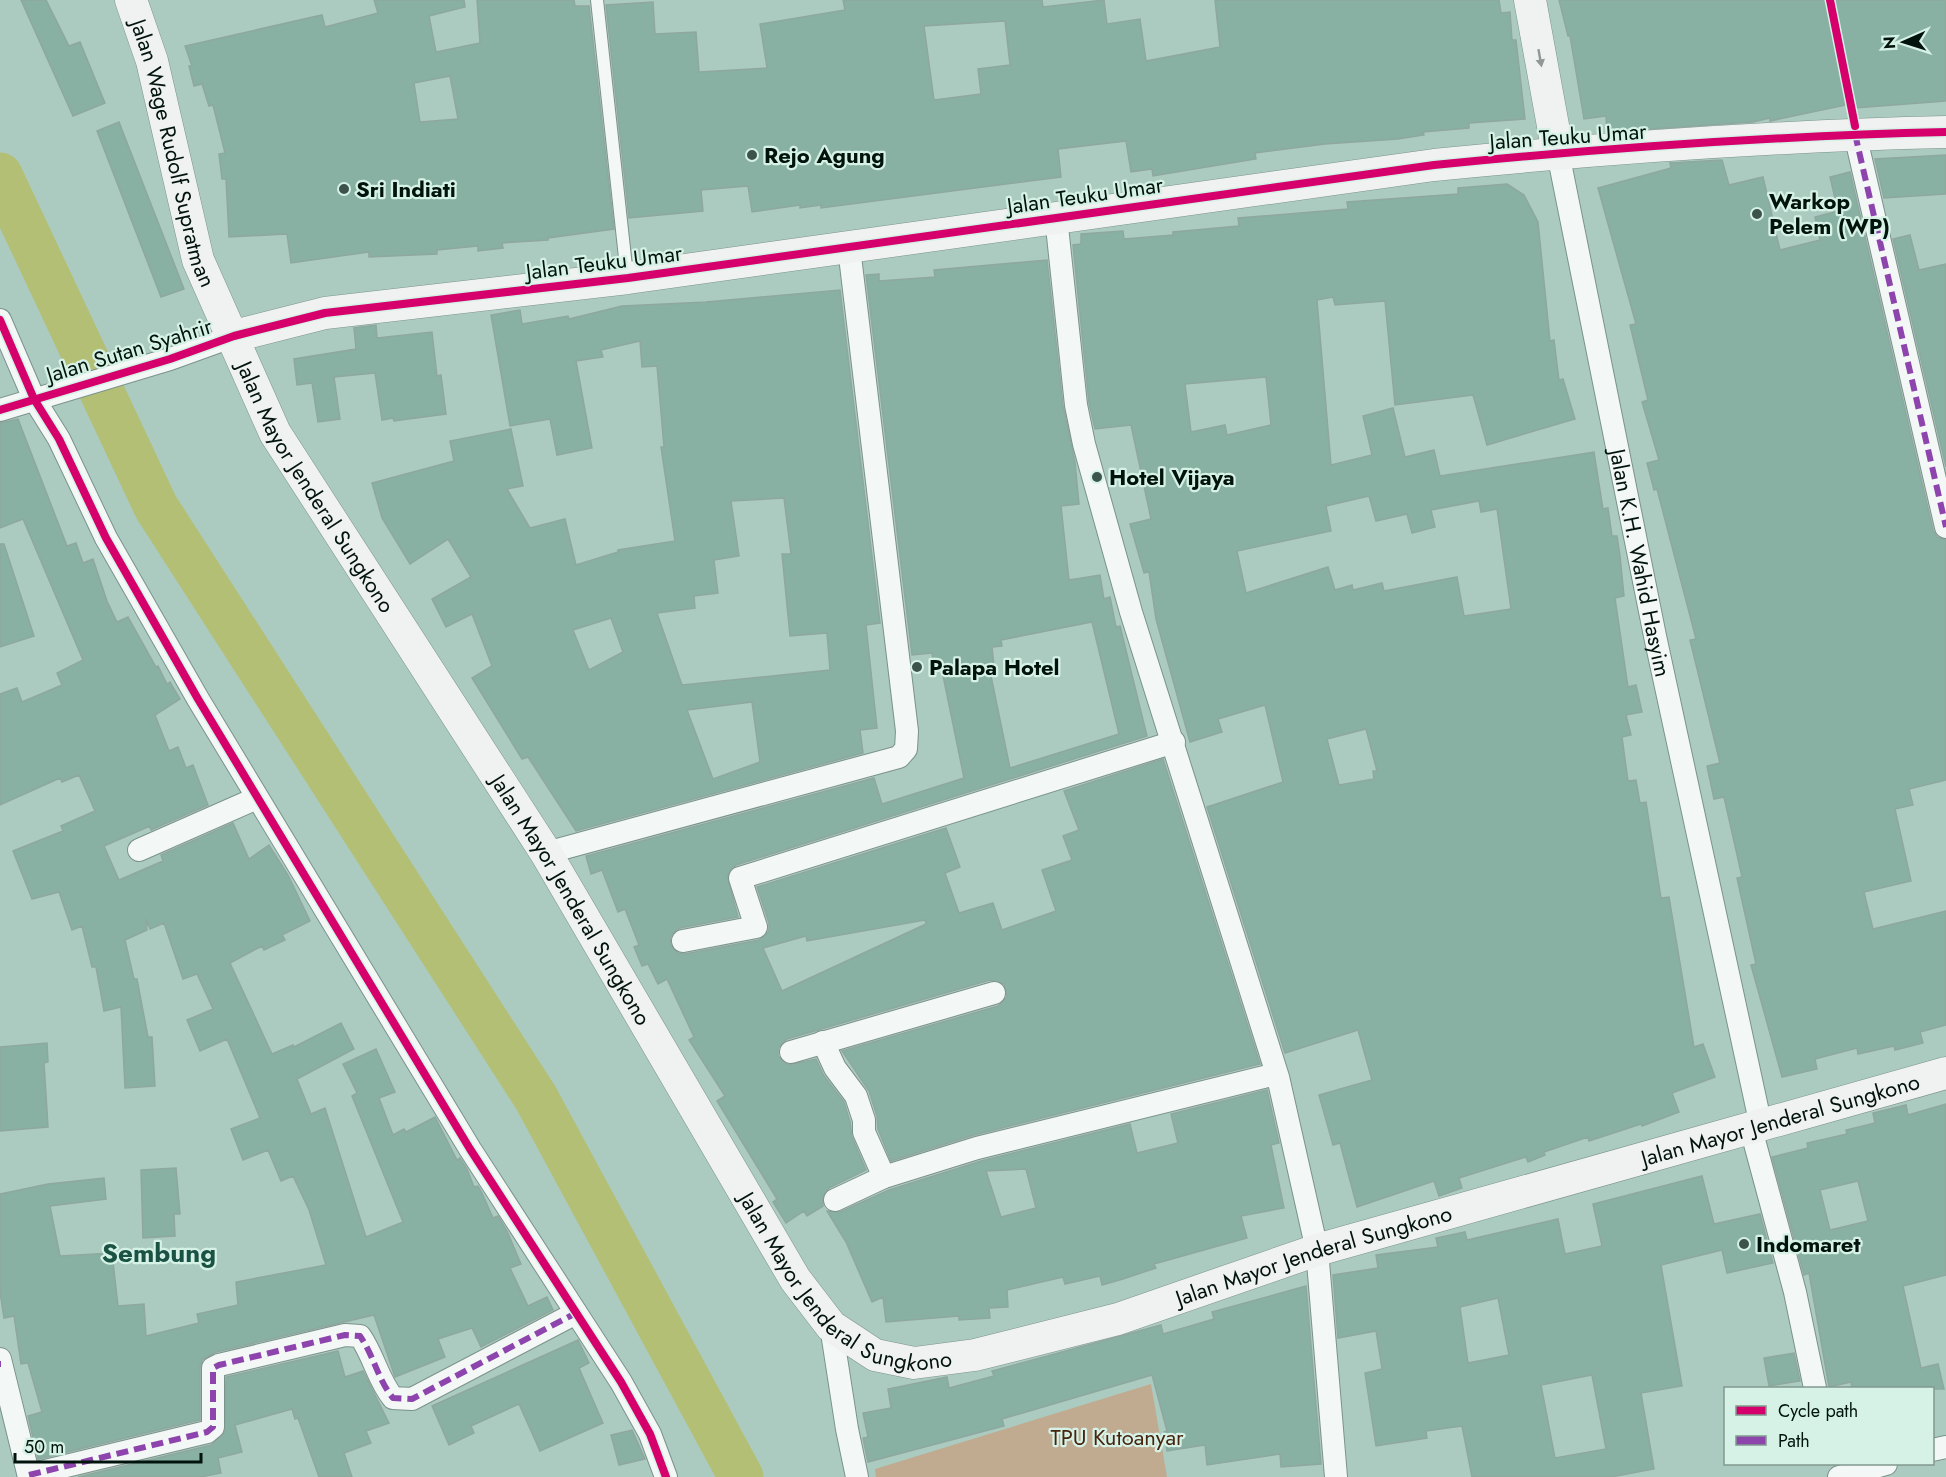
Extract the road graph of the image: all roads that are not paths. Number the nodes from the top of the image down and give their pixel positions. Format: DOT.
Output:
graph roads {
  1 [pos="131,0"];
  2 [pos="597,0"];
  3 [pos="1530,0"];
  4 [pos="1946,132"];
  5 [pos="1855,134"];
  6 [pos="1558,153"];
  7 [pos="1056,217"];
  8 [pos="849,248"];
  9 [pos="627,278"];
  10 [pos="0,320"];
  11 [pos="234,336"];
  12 [pos="39,397"];
  13 [pos="0,410"];
  14 [pos="1946,527"];
  15 [pos="1174,742"];
  16 [pos="257,798"];
  17 [pos="140,850"];
  18 [pos="546,853"];
  19 [pos="683,941"];
  20 [pos="994,993"];
  21 [pos="823,1042"];
  22 [pos="791,1052"];
  23 [pos="1946,1073"];
  24 [pos="1276,1074"];
  25 [pos="1756,1127"];
  26 [pos="884,1177"];
  27 [pos="835,1200"];
  28 [pos="1317,1250"];
  29 [pos="576,1312"];
  30 [pos="831,1326"];
  31 [pos="0,1363"];
  32 [pos="1815,1387"];
  33 [pos="1882,1465"];
  34 [pos="29,1476"];
  35 [pos="666,1477"];
  36 [pos="858,1477"];
  37 [pos="1336,1477"];
  38 [pos="1839,1477"];
  1 -- 11 [label="main road, Jalan Wage Rudolf Supratman"];
  2 -- 9 [label="lane"];
  3 -- 6 [label="main road, Jalan K.H. Wahid Hasyim, one-way"];
  4 -- 5 [label="main road, Jalan Teuku Umar"];
  5 -- 6 [label="main road, Jalan Teuku Umar"];
  5 -- 14 [label="street"];
  6 -- 7 [label="main road, Jalan Teuku Umar"];
  6 -- 25 [label="street, Jalan K.H. Wahid Hasyim"];
  7 -- 8 [label="main road, Jalan Teuku Umar"];
  7 -- 15 [label="street"];
  8 -- 9 [label="main road, Jalan Teuku Umar"];
  8 -- 18 [label="street"];
  9 -- 11 [label="main road, Jalan Teuku Umar"];
  10 -- 12 [label="street"];
  11 -- 12 [label="street, Jalan Sutan Syahrir"];
  11 -- 18 [label="main road, Jalan Mayor Jenderal Sungkono"];
  12 -- 13 [label="street, Jalan Sutan Syahrir"];
  12 -- 16 [label="street"];
  15 -- 19 [label="street"];
  15 -- 24 [label="street"];
  16 -- 17 [label="street"];
  16 -- 29 [label="street"];
  18 -- 30 [label="main road, Jalan Mayor Jenderal Sungkono"];
  20 -- 21 [label="street"];
  21 -- 22 [label="street"];
  21 -- 26 [label="street"];
  23 -- 25 [label="main road, Jalan Mayor Jenderal Sungkono"];
  24 -- 26 [label="street"];
  24 -- 28 [label="street"];
  25 -- 28 [label="main road, Jalan Mayor Jenderal Sungkono"];
  25 -- 32 [label="street, Jalan K.H. Wahid Hasyim"];
  26 -- 27 [label="street"];
  28 -- 30 [label="main road, Jalan Mayor Jenderal Sungkono"];
  28 -- 37 [label="street"];
  29 -- 34 [label="street"];
  29 -- 35 [label="street"];
  30 -- 36 [label="street"];
  31 -- 34 [label="street"];
  33 -- 38 [label="street"];
}
